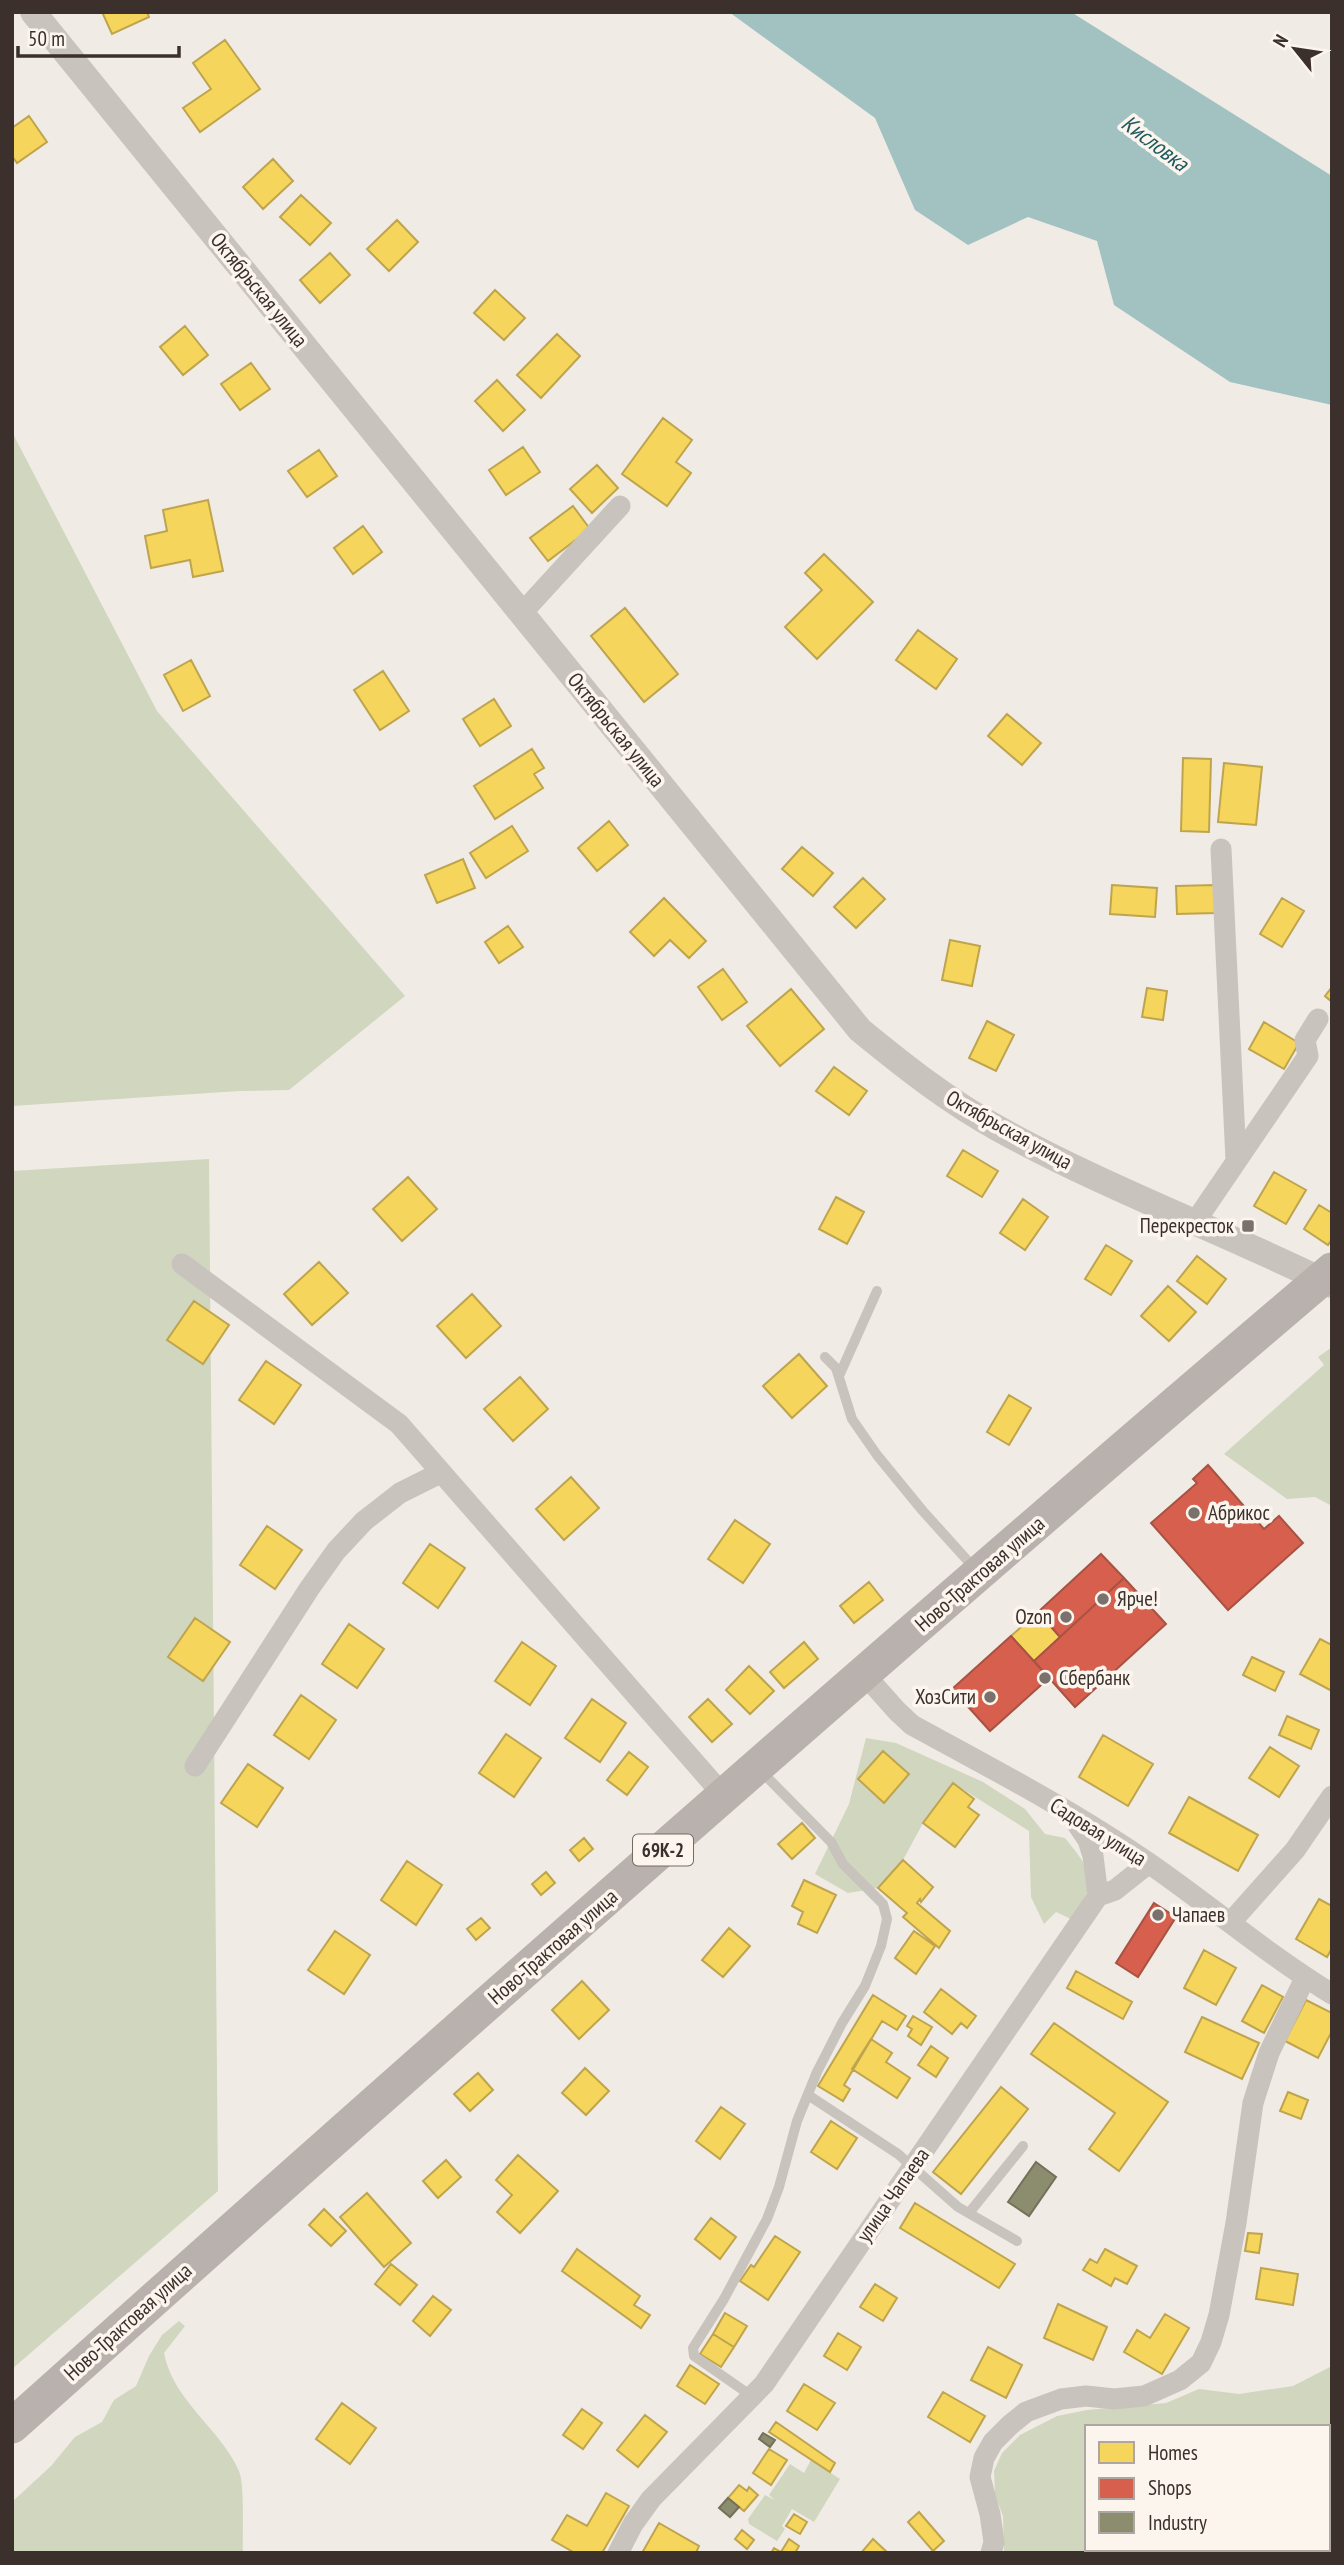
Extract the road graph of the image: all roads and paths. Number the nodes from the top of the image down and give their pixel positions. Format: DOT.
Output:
graph roads {
  1 [pos="33,12"];
  2 [pos="620,506"];
  3 [pos="522,613"];
  4 [pos="1222,849"];
  5 [pos="1318,1019"];
  6 [pos="1236,1160"];
  7 [pos="1195,1222"];
  8 [pos="182,1264"];
  9 [pos="1328,1278"];
  10 [pos="877,1291"];
  11 [pos="825,1357"];
  12 [pos="839,1376"];
  13 [pos="440,1473"];
  14 [pos="980,1574"];
  15 [pos="864,1674"];
  16 [pos="195,1766"];
  17 [pos="757,1767"];
  18 [pos="724,1796"];
  19 [pos="1332,1796"];
  20 [pos="1069,1812"];
  21 [pos="1149,1863"];
  22 [pos="1098,1896"];
  23 [pos="1231,1922"];
  24 [pos="1306,1978"];
  25 [pos="1332,1994"];
  26 [pos="808,2095"];
  27 [pos="1023,2146"];
  28 [pos="912,2166"];
  29 [pos="969,2213"];
  30 [pos="1017,2241"];
  31 [pos="753,2397"];
  32 [pos="12,2426"];
  33 [pos="618,2553"];
  34 [pos="991,2553"];
  1 -- 3 [label="street, Октябрьская улица"];
  2 -- 3 [label="street"];
  3 -- 7 [label="street, Октябрьская улица"];
  4 -- 6 [label="street"];
  5 -- 6 [label="street"];
  6 -- 7 [label="street"];
  7 -- 9 [label="street, Октябрьская улица"];
  8 -- 13 [label="street"];
  9 -- 14 [label="main road, Ново-Трактовая улица / 69К-2"];
  10 -- 12 [label="lane"];
  11 -- 12 [label="lane"];
  12 -- 14 [label="lane"];
  13 -- 16 [label="street"];
  13 -- 18 [label="street"];
  14 -- 15 [label="main road, Ново-Трактовая улица / 69К-2"];
  15 -- 17 [label="main road, Ново-Трактовая улица / 69К-2"];
  15 -- 20 [label="street, Садовая улица"];
  17 -- 18 [label="main road, Ново-Трактовая улица / 69К-2"];
  17 -- 26 [label="lane"];
  18 -- 32 [label="main road, Ново-Трактовая улица / 69К-2"];
  19 -- 23 [label="street"];
  20 -- 21 [label="street, Садовая улица"];
  20 -- 22 [label="street"];
  21 -- 22 [label="street"];
  21 -- 23 [label="street, Садовая улица"];
  22 -- 28 [label="street, улица Чапаева"];
  23 -- 24 [label="street, Садовая улица"];
  24 -- 25 [label="street, Садовая улица"];
  24 -- 34 [label="street"];
  26 -- 28 [label="lane"];
  26 -- 31 [label="lane"];
  27 -- 29 [label="lane"];
  28 -- 29 [label="lane"];
  28 -- 31 [label="street, улица Чапаева"];
  29 -- 30 [label="lane"];
  31 -- 33 [label="street, улица Чапаева"];
}
